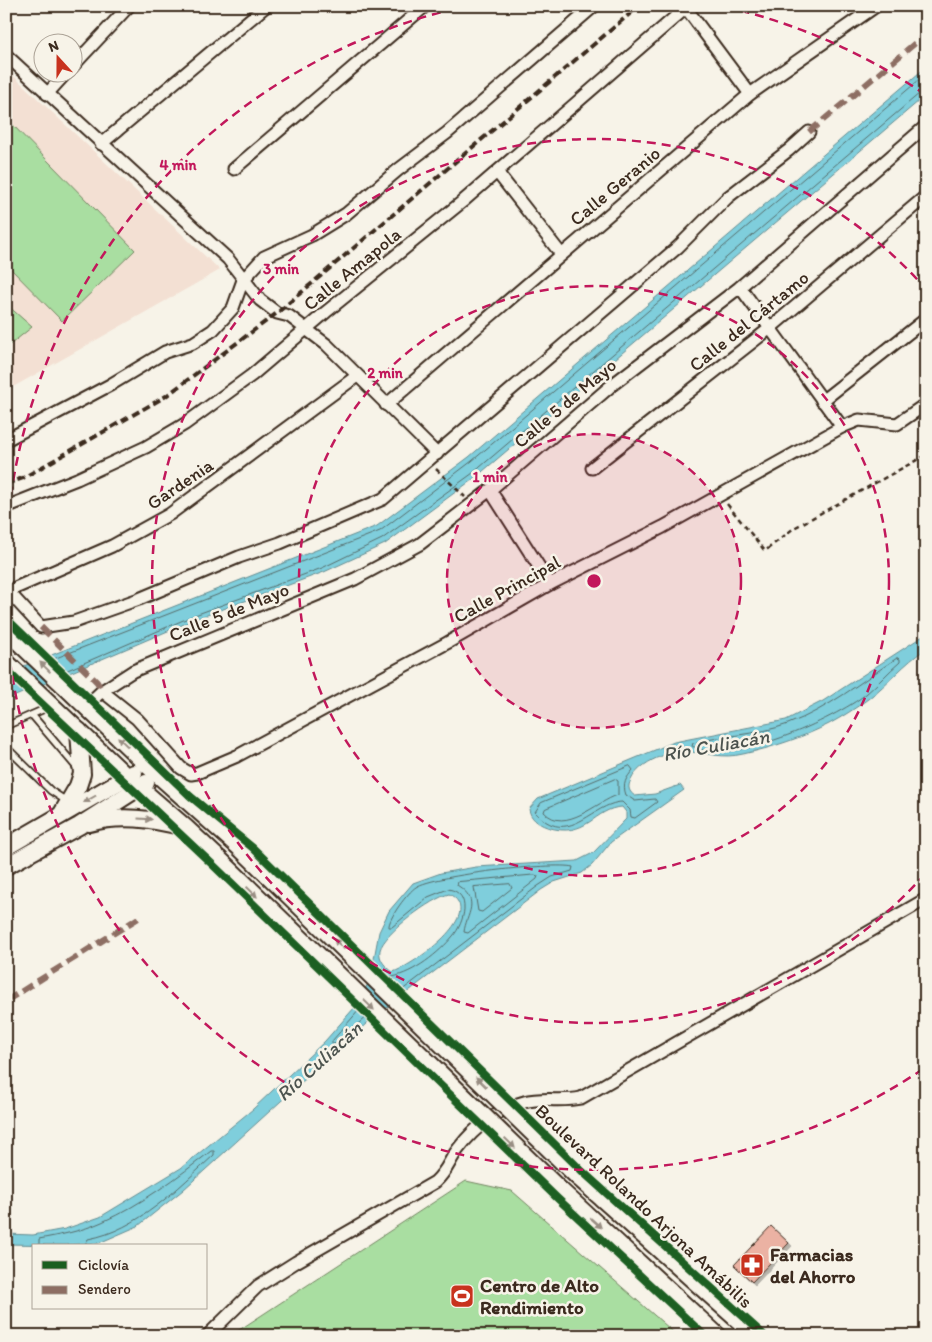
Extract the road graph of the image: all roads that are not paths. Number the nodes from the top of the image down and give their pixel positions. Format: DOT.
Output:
graph roads {
  1 [pos="130,6"];
  2 [pos="266,6"];
  3 [pos="425,6"];
  4 [pos="594,6"];
  5 [pos="876,6"];
  6 [pos="687,7"];
  7 [pos="6,55"];
  8 [pos="82,56"];
  9 [pos="57,82"];
  10 [pos="46,94"];
  11 [pos="750,94"];
  12 [pos="926,126"];
  13 [pos="809,132"];
  14 [pos="101,144"];
  15 [pos="234,169"];
  16 [pos="497,172"];
  17 [pos="926,196"];
  18 [pos="561,254"];
  19 [pos="242,280"];
  20 [pos="740,287"];
  21 [pos="926,319"];
  22 [pos="307,328"];
  23 [pos="769,329"];
  24 [pos="357,376"];
  25 [pos="822,401"];
  26 [pos="926,404"];
  27 [pos="386,405"];
  28 [pos="842,428"];
  29 [pos="6,440"];
  30 [pos="437,454"];
  31 [pos="592,468"];
  32 [pos="490,490"];
  33 [pos="6,507"];
  34 [pos="550,584"];
  35 [pos="7,591"];
  36 [pos="6,630"];
  37 [pos="6,662"];
  38 [pos="102,691"];
  39 [pos="48,703"];
  40 [pos="86,706"];
  41 [pos="32,714"];
  42 [pos="6,726"];
  43 [pos="78,731"];
  44 [pos="6,747"];
  45 [pos="146,764"];
  46 [pos="82,774"];
  47 [pos="159,776"];
  48 [pos="133,783"];
  49 [pos="68,802"];
  50 [pos="54,820"];
  51 [pos="80,826"];
  52 [pos="186,828"];
  53 [pos="56,838"];
  54 [pos="6,847"];
  55 [pos="6,866"];
  56 [pos="926,899"];
  57 [pos="207,1336"];
  58 [pos="718,1336"];
  59 [pos="756,1336"];
  1 -- 8 [label="street"];
  2 -- 14 [label="street"];
  3 -- 15 [label="street"];
  4 -- 19 [label="street"];
  5 -- 11 [label="street, Calle Geranio"];
  6 -- 11 [label="street"];
  6 -- 16 [label="street, Calle Amapola"];
  7 -- 10 [label="street"];
  9 -- 10 [label="street"];
  10 -- 14 [label="street"];
  11 -- 18 [label="street, Calle Geranio"];
  12 -- 20 [label="street, Calle 5 de Mayo"];
  13 -- 30 [label="street"];
  14 -- 19 [label="street"];
  16 -- 18 [label="street"];
  16 -- 22 [label="street, Calle Amapola"];
  17 -- 23 [label="street, Calle del Cártamo"];
  18 -- 27 [label="street, Calle Geranio"];
  19 -- 22 [label="street"];
  19 -- 29 [label="street"];
  20 -- 23 [label="street"];
  20 -- 32 [label="street, Calle 5 de Mayo"];
  21 -- 25 [label="street"];
  22 -- 24 [label="street"];
  22 -- 33 [label="street, Calle Amapola"];
  23 -- 25 [label="street"];
  23 -- 31 [label="street, Calle del Cártamo"];
  24 -- 27 [label="street"];
  24 -- 35 [label="street, Gardenia"];
  25 -- 28 [label="street"];
  26 -- 28 [label="street, Calle Principal"];
  27 -- 30 [label="street"];
  28 -- 34 [label="street, Calle Principal"];
  30 -- 35 [label="street"];
  32 -- 34 [label="street"];
  32 -- 38 [label="street, Calle 5 de Mayo"];
  34 -- 38 [label="street, Calle Principal"];
  40 -- 36 [label="main road, Boulevard Rolando Arjona Amábilis, one-way"];
  37 -- 39 [label="main road"];
  38 -- 40 [label="street, Calle 5 de Mayo"];
  39 -- 41 [label="lane"];
  39 -- 43 [label="main road"];
  45 -- 40 [label="main road, Boulevard Rolando Arjona Amábilis, one-way"];
  41 -- 42 [label="lane"];
  41 -- 46 [label="lane"];
  43 -- 46 [label="main road"];
  43 -- 48 [label="main road"];
  44 -- 49 [label="lane"];
  45 -- 47 [label="main road, Boulevard Rolando Arjona Amábilis"];
  45 -- 48 [label="main road"];
  46 -- 49 [label="main road"];
  47 -- 48 [label="main road"];
  59 -- 47 [label="main road, Boulevard Rolando Arjona Amábilis, one-way, bridge"];
  48 -- 50 [label="main road, one-way"];
  48 -- 51 [label="main road"];
  48 -- 52 [label="main road"];
  49 -- 50 [label="main road"];
  50 -- 53 [label="main road"];
  50 -- 54 [label="main road"];
  51 -- 52 [label="main road, one-way"];
  51 -- 53 [label="main road"];
  52 -- 58 [label="main road, one-way, bridge"];
  53 -- 55 [label="main road"];
  56 -- 57 [label="street"];
}
